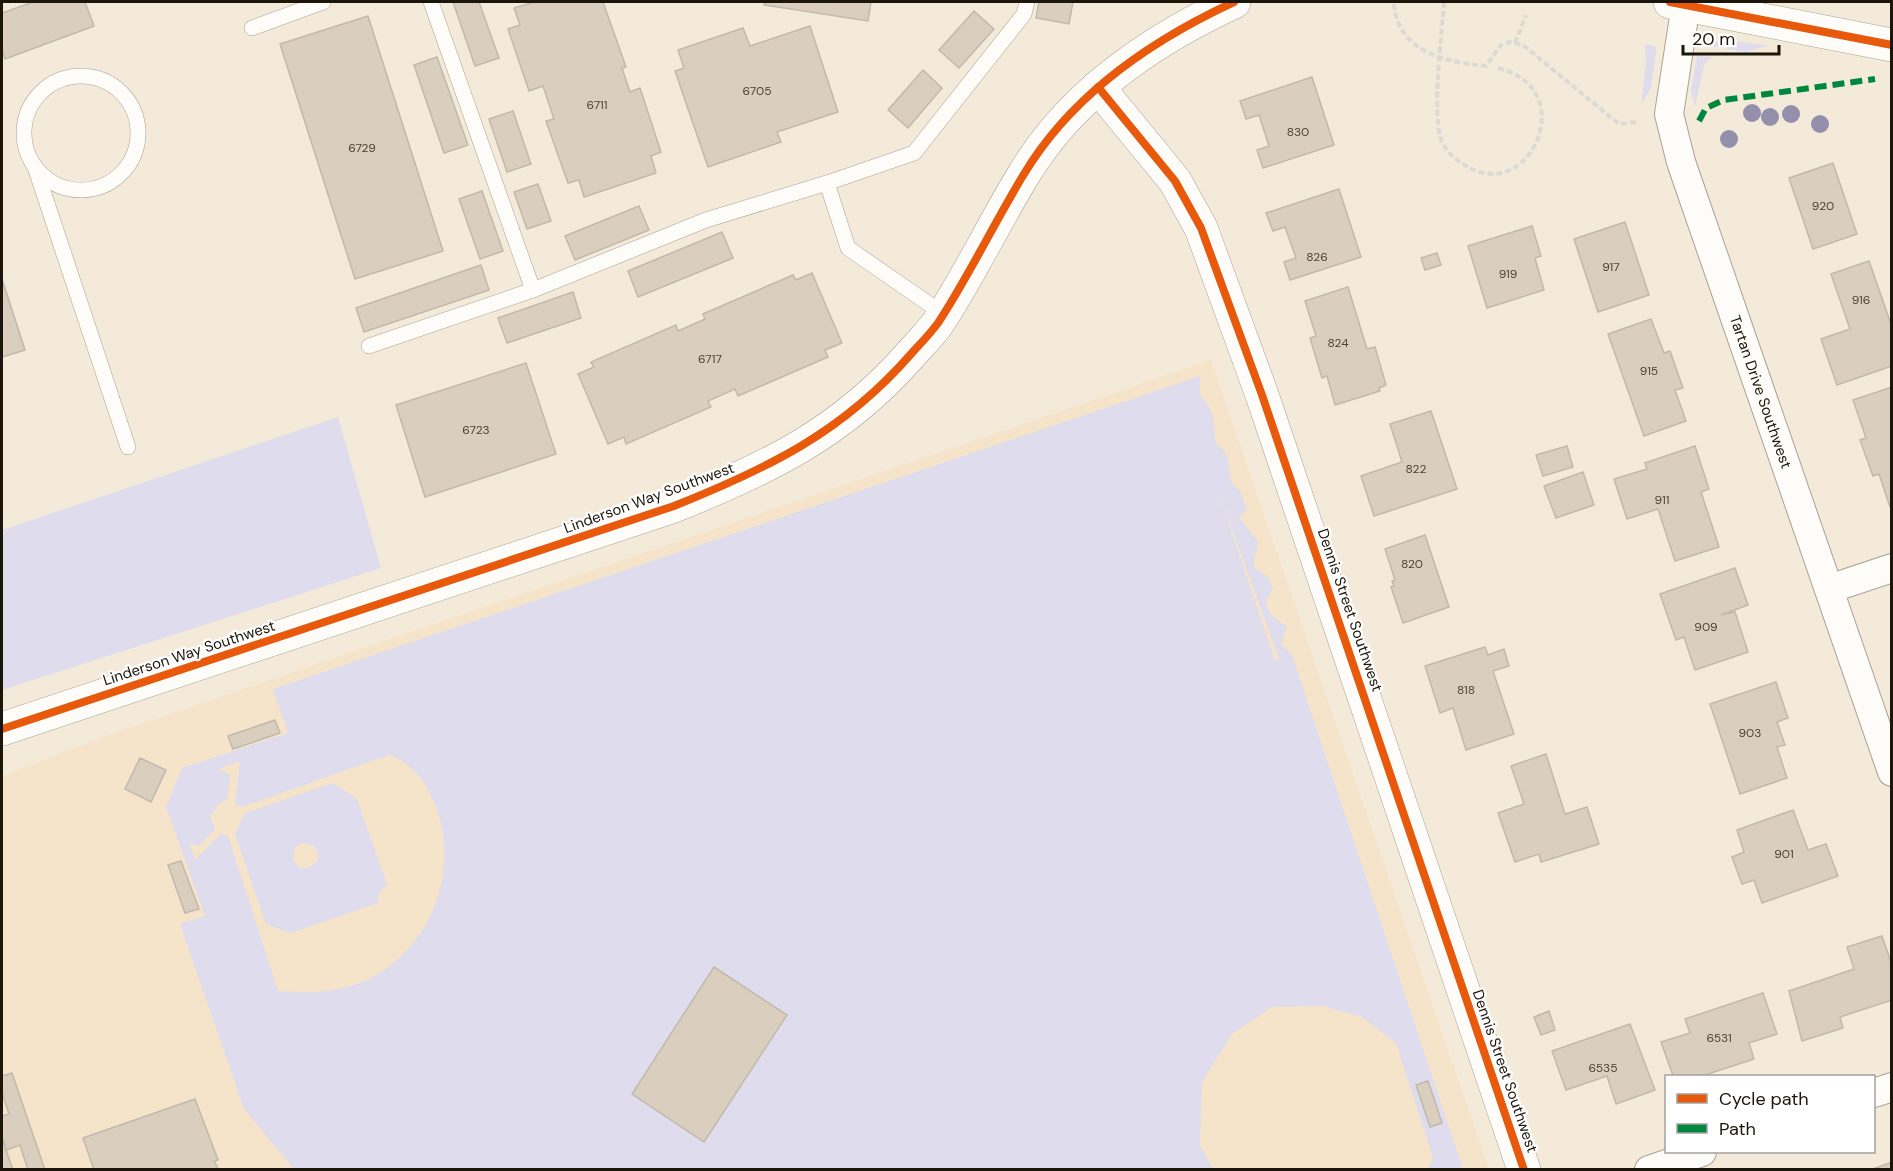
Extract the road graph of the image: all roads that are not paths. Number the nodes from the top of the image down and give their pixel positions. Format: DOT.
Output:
graph roads {
  1 [pos="323,2"];
  2 [pos="431,2"];
  3 [pos="1027,2"];
  4 [pos="1234,2"];
  5 [pos="1678,3"];
  6 [pos="252,28"];
  7 [pos="1892,45"];
  8 [pos="1098,87"];
  9 [pos="35,167"];
  10 [pos="827,183"];
  11 [pos="533,290"];
  12 [pos="942,313"];
  13 [pos="369,346"];
  14 [pos="128,447"];
  15 [pos="1892,568"];
  16 [pos="1829,589"];
  17 [pos="2,729"];
  18 [pos="1892,772"];
  19 [pos="1892,1087"];
  20 [pos="1875,1093"];
  21 [pos="1699,1153"];
  22 [pos="1524,1170"];
  23 [pos="1649,1170"];
  1 -- 6 [label="lane"];
  2 -- 11 [label="lane"];
  3 -- 10 [label="lane"];
  4 -- 8 [label="street, Linderson Way Southwest"];
  5 -- 7 [label="street"];
  5 -- 16 [label="street, Tartan Drive Southwest"];
  8 -- 12 [label="street, Linderson Way Southwest"];
  8 -- 22 [label="street, Dennis Street Southwest"];
  9 -- 9 [label="lane"];
  9 -- 14 [label="lane"];
  10 -- 11 [label="lane"];
  10 -- 12 [label="lane"];
  11 -- 13 [label="lane"];
  12 -- 17 [label="street, Linderson Way Southwest"];
  15 -- 16 [label="street"];
  16 -- 18 [label="street, Tartan Drive Southwest"];
  19 -- 20 [label="street"];
  21 -- 23 [label="street"];
}
